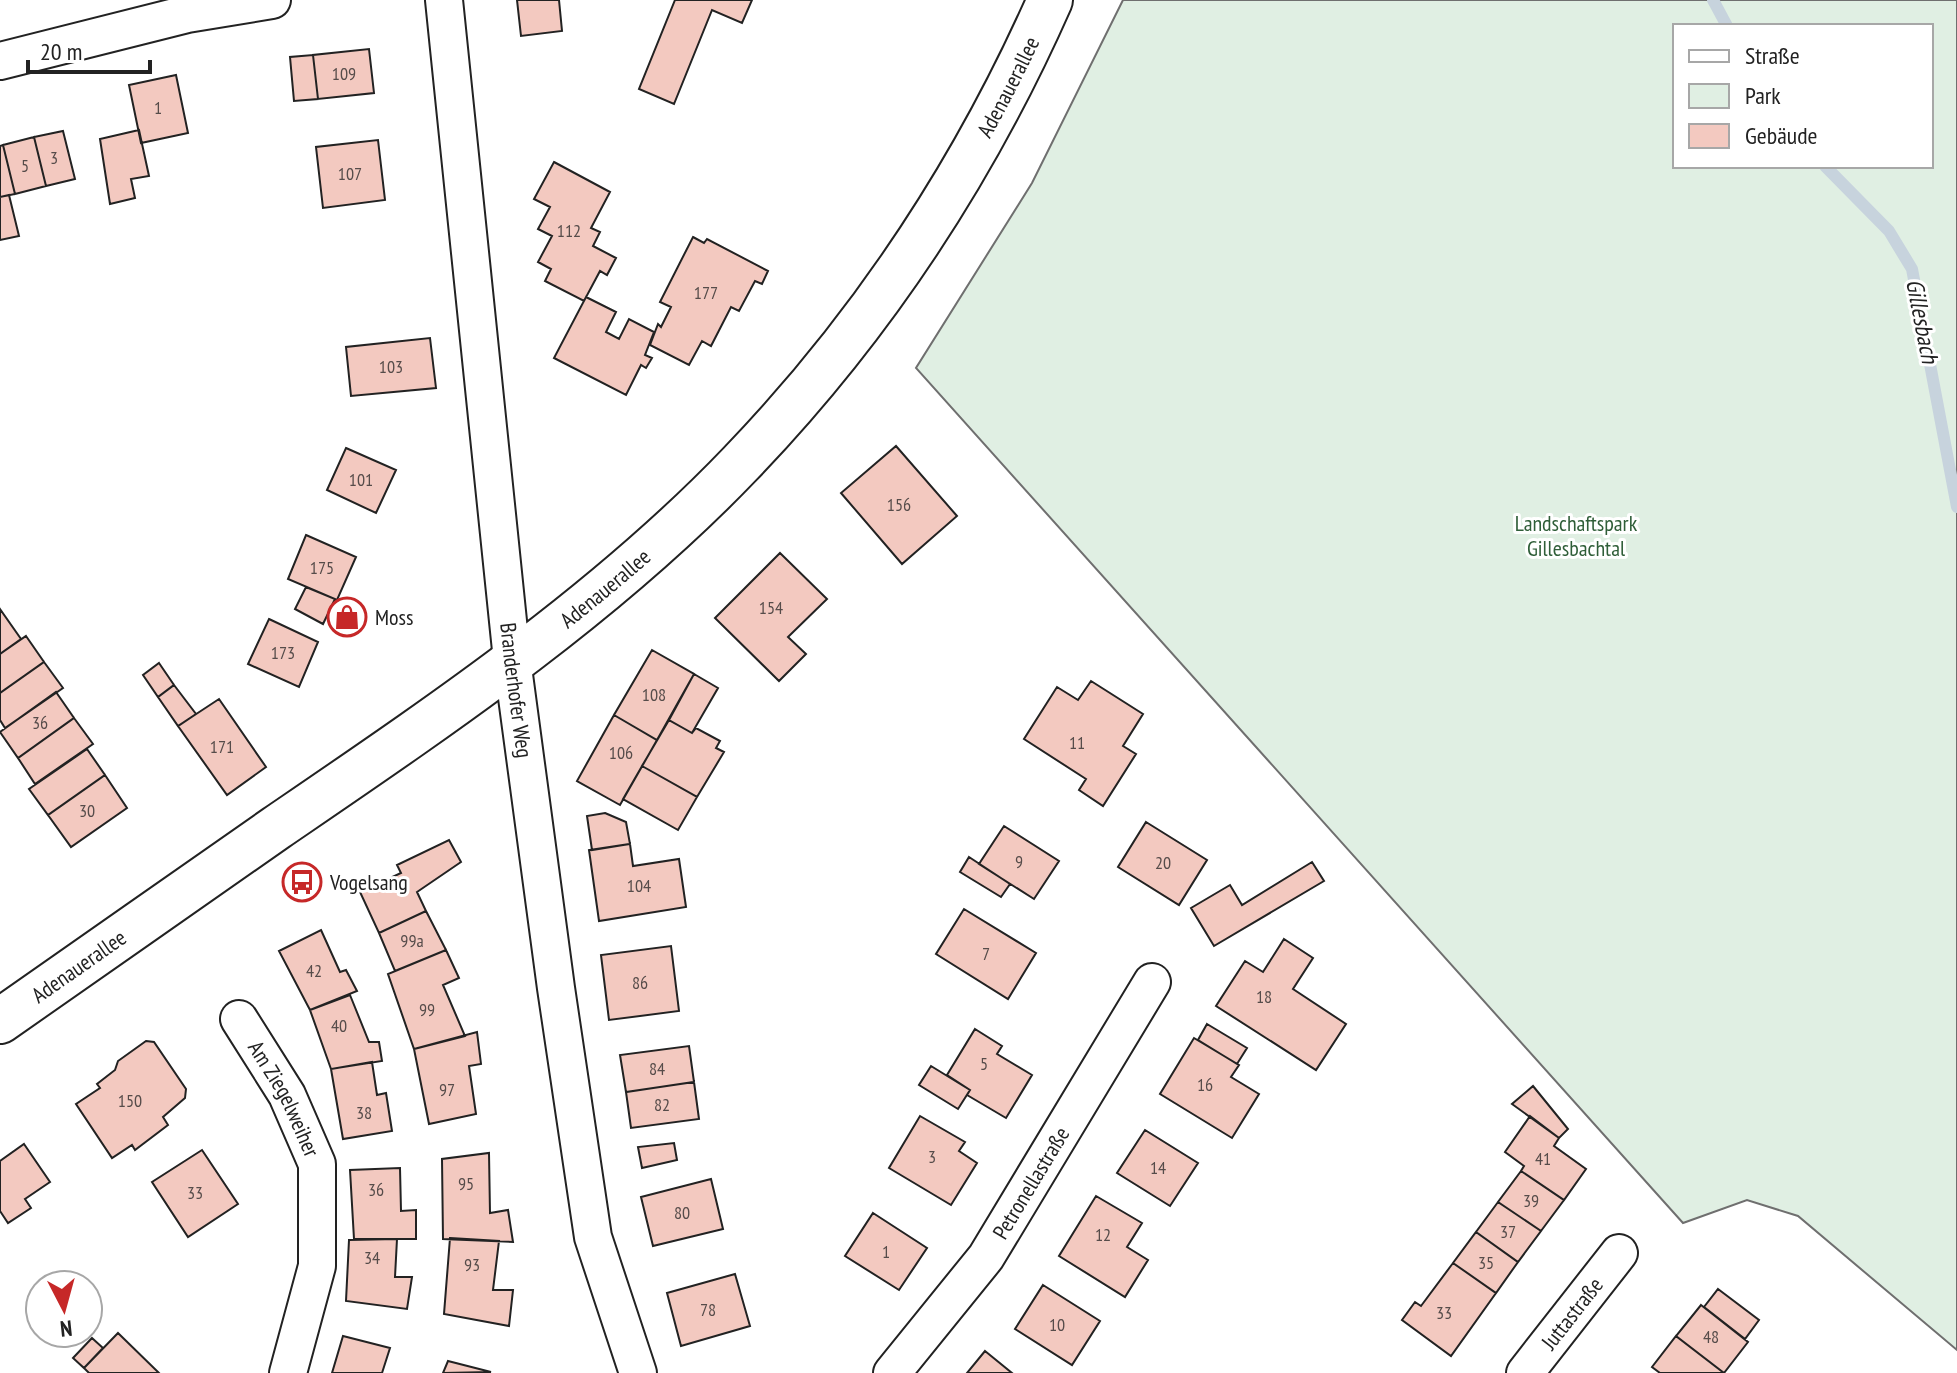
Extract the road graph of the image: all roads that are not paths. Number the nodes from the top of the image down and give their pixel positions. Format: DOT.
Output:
graph roads {
  1 [pos="272,0"];
  2 [pos="444,0"];
  3 [pos="1050,0"];
  4 [pos="0,61"];
  5 [pos="512,660"];
  6 [pos="1152,982"];
  7 [pos="239,1019"];
  8 [pos="0,1021"];
  9 [pos="1619,1253"];
  10 [pos="288,1373"];
  11 [pos="638,1373"];
  12 [pos="892,1373"];
  13 [pos="1525,1373"];
  1 -- 4 [label="street"];
  2 -- 5 [label="street, Branderhofer Weg"];
  3 -- 5 [label="main road, Adenauerallee"];
  5 -- 8 [label="main road, Adenauerallee"];
  5 -- 11 [label="street, Branderhofer Weg"];
  6 -- 12 [label="street, Petronellastraße"];
  7 -- 10 [label="street, Am Ziegelweiher"];
  9 -- 13 [label="street, Juttastraße"];
}
